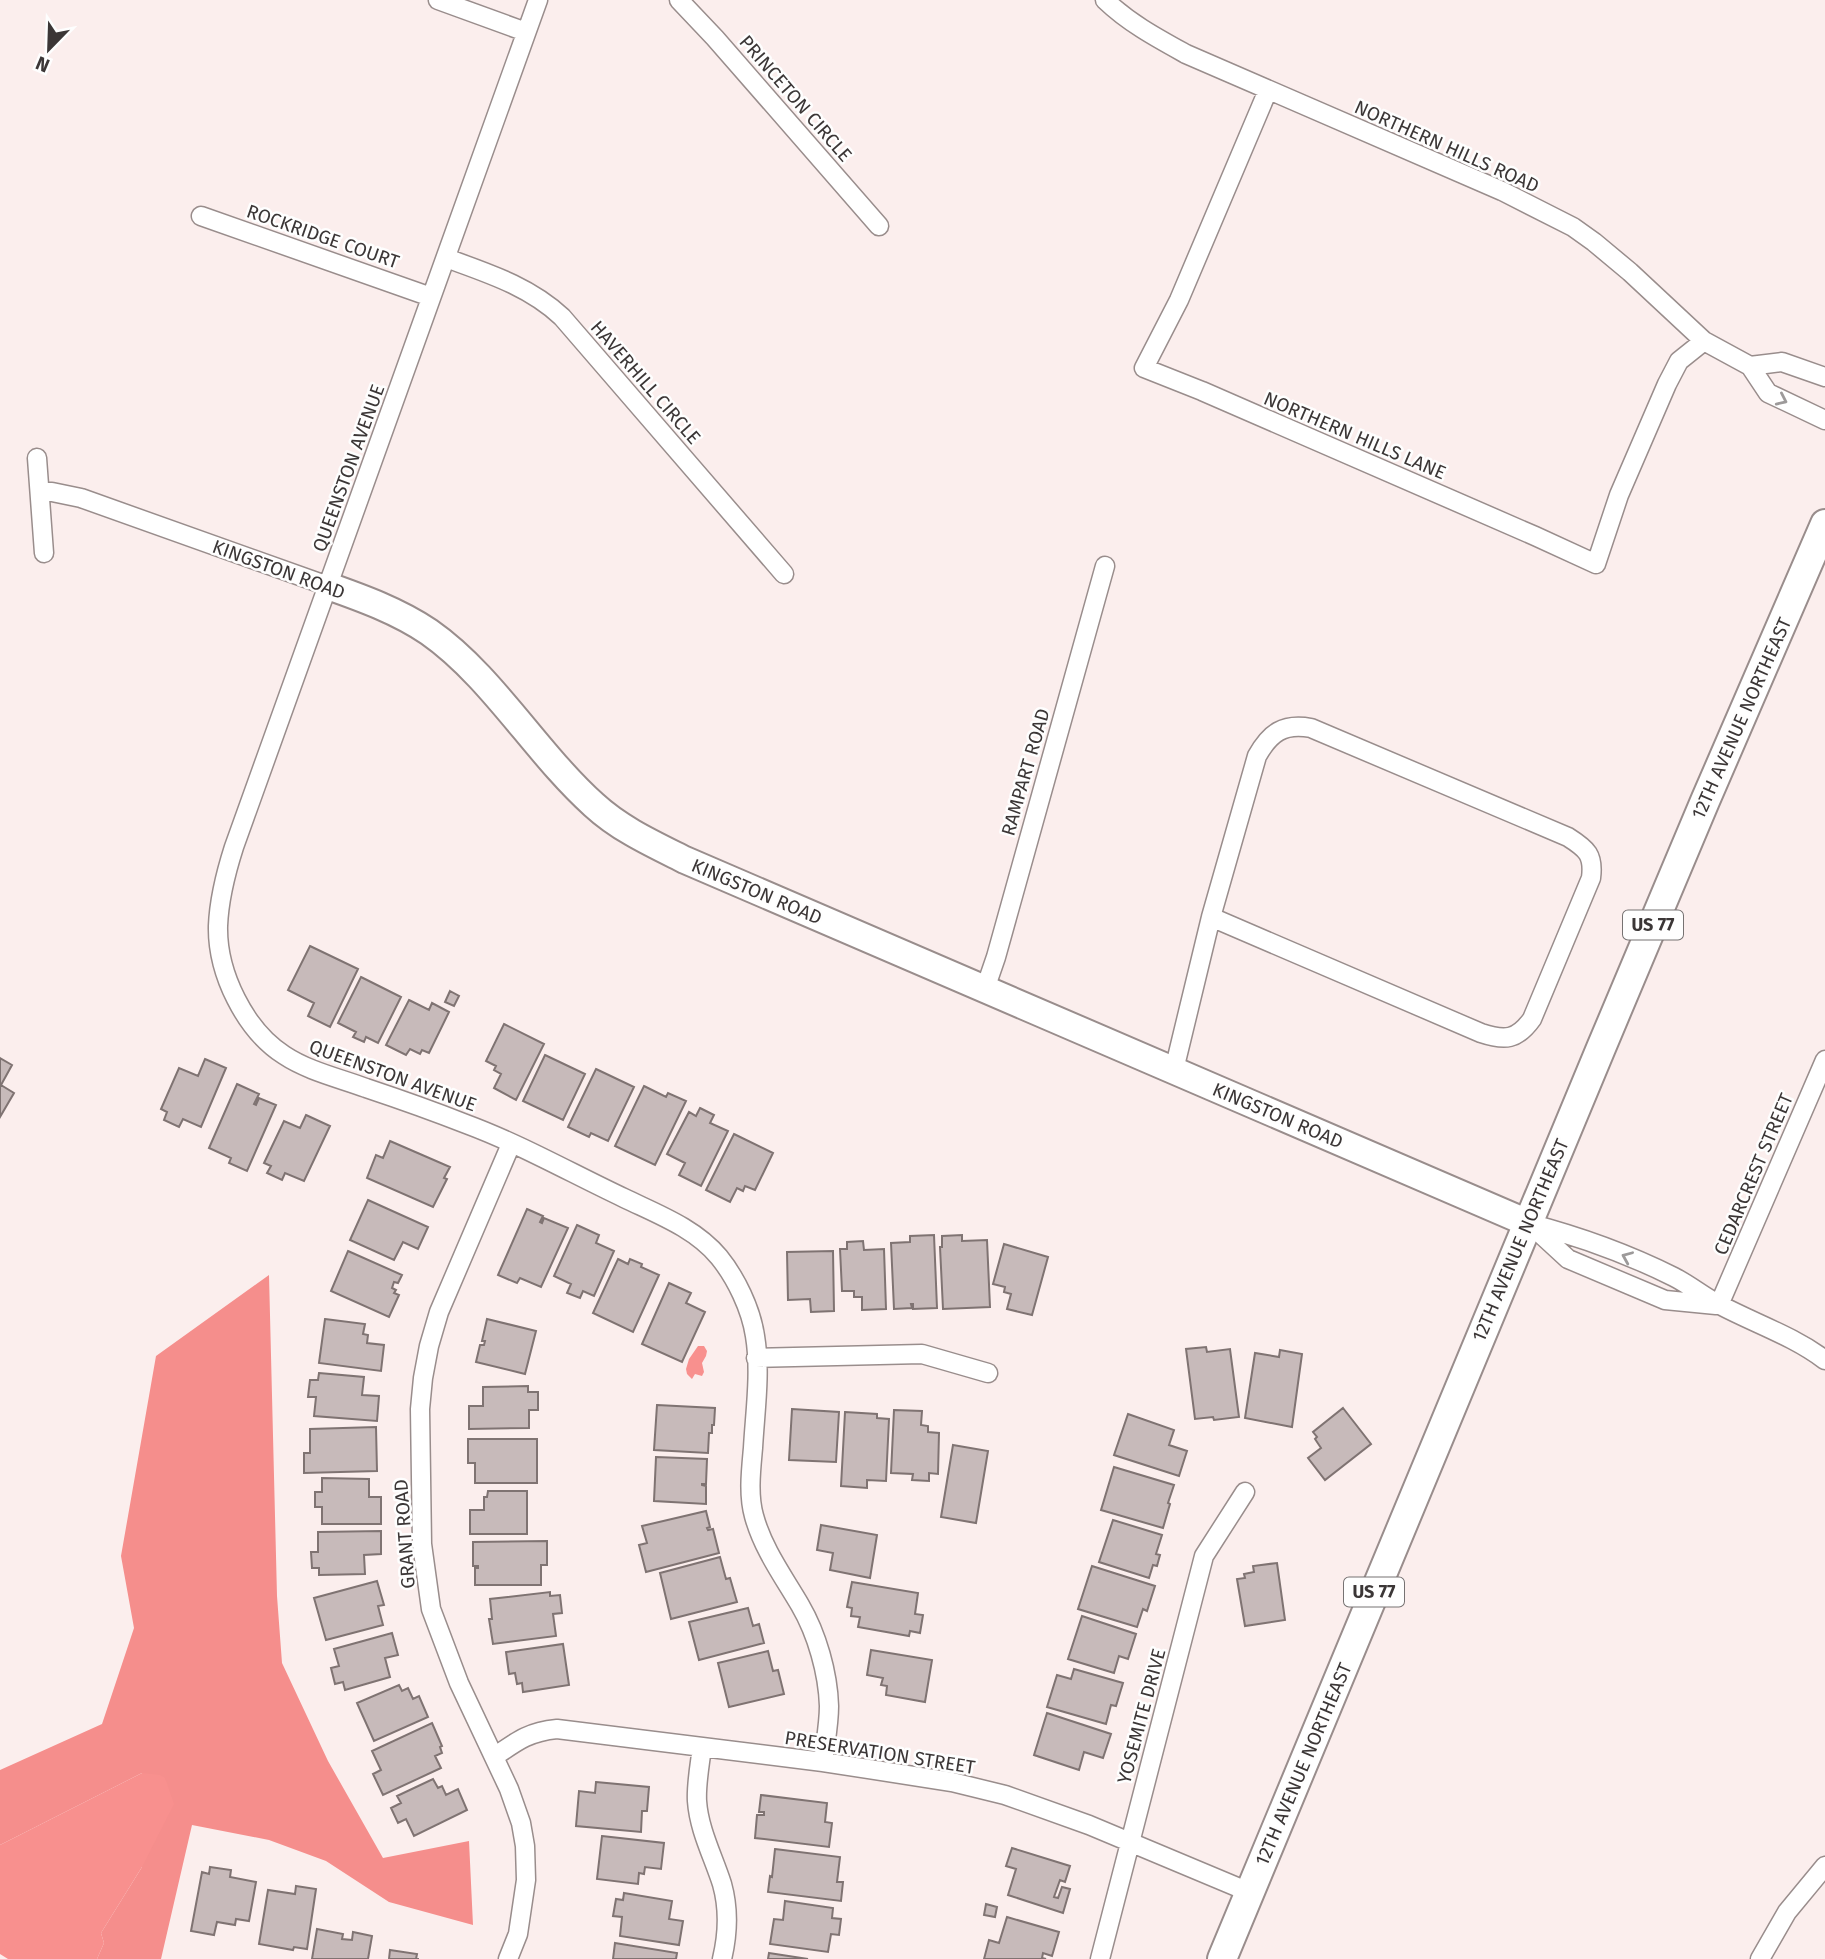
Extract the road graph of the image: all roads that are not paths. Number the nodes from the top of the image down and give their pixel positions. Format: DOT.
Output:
graph roads {
  1 [pos="438,0"];
  2 [pos="538,0"];
  3 [pos="679,0"];
  4 [pos="1105,0"];
  5 [pos="526,32"];
  6 [pos="1268,90"];
  7 [pos="201,216"];
  8 [pos="879,226"];
  9 [pos="446,258"];
  10 [pos="431,297"];
  11 [pos="1704,341"];
  12 [pos="1750,366"];
  13 [pos="1825,377"];
  14 [pos="1825,419"];
  15 [pos="37,458"];
  16 [pos="41,492"];
  17 [pos="1825,524"];
  18 [pos="44,553"];
  19 [pos="1105,566"];
  20 [pos="784,574"];
  21 [pos="328,586"];
  22 [pos="1211,917"];
  23 [pos="985,989"];
  24 [pos="1825,1060"];
  25 [pos="1174,1070"];
  26 [pos="511,1144"];
  27 [pos="1528,1223"];
  28 [pos="1719,1305"];
  29 [pos="756,1358"];
  30 [pos="1825,1360"];
  31 [pos="988,1373"];
  32 [pos="1245,1492"];
  33 [pos="702,1747"];
  34 [pos="494,1756"];
  35 [pos="823,1762"];
  36 [pos="1130,1842"];
  37 [pos="1825,1866"];
  38 [pos="1249,1892"];
  39 [pos="508,1959"];
  40 [pos="722,1959"];
  41 [pos="1100,1959"];
  42 [pos="1222,1959"];
  43 [pos="1760,1959"];
  1 -- 5 [label="street"];
  2 -- 5 [label="street, QUEENSTON AVENUE"];
  3 -- 8 [label="street, PRINCETON CIRCLE"];
  4 -- 6 [label="street, NORTHERN HILLS ROAD"];
  5 -- 9 [label="street, QUEENSTON AVENUE"];
  6 -- 11 [label="street, NORTHERN HILLS ROAD"];
  6 -- 11 [label="street, NORTHERN HILLS LANE"];
  7 -- 10 [label="street, ROCKRIDGE COURT"];
  9 -- 10 [label="street, QUEENSTON AVENUE"];
  9 -- 20 [label="street, HAVERHILL CIRCLE"];
  10 -- 21 [label="street, QUEENSTON AVENUE"];
  11 -- 12 [label="street, NORTHERN HILLS ROAD"];
  12 -- 13 [label="street"];
  12 -- 14 [label="street, NORTHERN HILLS ROAD, one-way"];
  15 -- 16 [label="street"];
  16 -- 18 [label="street"];
  16 -- 21 [label="street, KINGSTON ROAD"];
  17 -- 27 [label="main road, 12TH AVENUE NORTHEAST / US 77"];
  19 -- 23 [label="street, RAMPART ROAD"];
  21 -- 23 [label="street, KINGSTON ROAD"];
  21 -- 26 [label="street, QUEENSTON AVENUE"];
  22 -- 22 [label="street"];
  22 -- 25 [label="street"];
  23 -- 25 [label="street, KINGSTON ROAD"];
  24 -- 28 [label="street, CEDARCREST STREET"];
  25 -- 27 [label="street, KINGSTON ROAD"];
  26 -- 29 [label="street, QUEENSTON AVENUE"];
  26 -- 34 [label="street, GRANT ROAD"];
  28 -- 27 [label="street, one-way"];
  27 -- 28 [label="street"];
  27 -- 38 [label="main road, 12TH AVENUE NORTHEAST / US 77"];
  28 -- 30 [label="street"];
  29 -- 31 [label="street"];
  29 -- 35 [label="street, QUEENSTON AVENUE"];
  32 -- 36 [label="street, YOSEMITE DRIVE"];
  33 -- 34 [label="street, PRESERVATION STREET"];
  33 -- 35 [label="street, PRESERVATION STREET"];
  33 -- 40 [label="street"];
  34 -- 39 [label="street, GRANT ROAD"];
  35 -- 36 [label="street, PRESERVATION STREET"];
  36 -- 38 [label="street, PRESERVATION STREET"];
  36 -- 41 [label="street, YOSEMITE DRIVE"];
  37 -- 43 [label="street"];
  38 -- 42 [label="main road, 12TH AVENUE NORTHEAST / US 77"];
}
